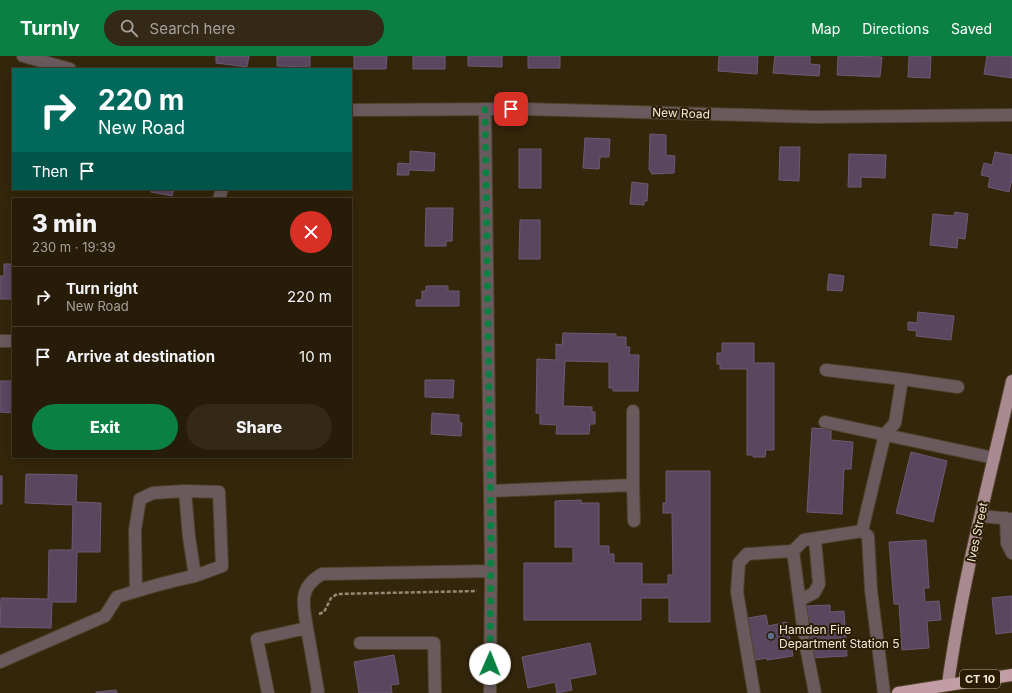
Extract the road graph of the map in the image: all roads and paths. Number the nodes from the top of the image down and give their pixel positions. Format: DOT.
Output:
graph roads {
  1 [pos="23,56"];
  2 [pos="66,68"];
  3 [pos="485,109"];
  4 [pos="352,110"];
  5 [pos="1012,115"];
  6 [pos="0,341"];
  7 [pos="12,341"];
  8 [pos="826,370"];
  9 [pos="902,379"];
  10 [pos="1012,381"];
  11 [pos="958,387"];
  12 [pos="633,411"];
  13 [pos="825,422"];
  14 [pos="885,434"];
  15 [pos="994,458"];
  16 [pos="633,485"];
  17 [pos="185,491"];
  18 [pos="490,491"];
  19 [pos="981,516"];
  20 [pos="1009,519"];
  21 [pos="634,521"];
  22 [pos="862,531"];
  23 [pos="815,539"];
  24 [pos="793,551"];
  25 [pos="1012,553"];
  26 [pos="491,571"];
  27 [pos="195,576"];
  28 [pos="136,591"];
  29 [pos="477,591"];
  30 [pos="800,600"];
  31 [pos="306,622"];
  32 [pos="804,634"];
  33 [pos="360,643"];
  34 [pos="806,647"];
  35 [pos="0,662"];
  36 [pos="1012,675"];
  37 [pos="947,688"];
  38 [pos="268,693"];
  39 [pos="317,693"];
  40 [pos="435,693"];
  41 [pos="490,693"];
  42 [pos="754,693"];
  43 [pos="815,693"];
  44 [pos="884,693"];
  45 [pos="898,693"];
  1 -- 2 [label="street"];
  3 -- 4 [label="street, New Road"];
  3 -- 5 [label="street, New Road"];
  3 -- 18 [label="street"];
  6 -- 7 [label="street"];
  8 -- 9 [label="street"];
  9 -- 11 [label="street"];
  9 -- 14 [label="street"];
  10 -- 15 [label="main road, Ives Street"];
  12 -- 16 [label="street"];
  13 -- 14 [label="street"];
  14 -- 15 [label="street"];
  14 -- 22 [label="street"];
  15 -- 19 [label="main road, Ives Street"];
  16 -- 18 [label="street"];
  16 -- 21 [label="street"];
  17 -- 27 [label="street"];
  17 -- 27 [label="street"];
  17 -- 28 [label="street"];
  18 -- 26 [label="street"];
  19 -- 20 [label="street"];
  19 -- 37 [label="main road, Ives Street"];
  20 -- 25 [label="street"];
  22 -- 23 [label="street"];
  22 -- 44 [label="street"];
  23 -- 24 [label="street"];
  23 -- 30 [label="street"];
  24 -- 30 [label="street"];
  24 -- 42 [label="street"];
  26 -- 31 [label="street"];
  26 -- 41 [label="street"];
  27 -- 28 [label="street"];
  28 -- 35 [label="street"];
  29 -- 31 [label="path"];
  30 -- 32 [label="street"];
  31 -- 38 [label="street"];
  31 -- 39 [label="street"];
  33 -- 40 [label="street"];
  34 -- 43 [label="street"];
  36 -- 37 [label="highway, CT 10"];
  37 -- 45 [label="highway, CT 10"];
}
